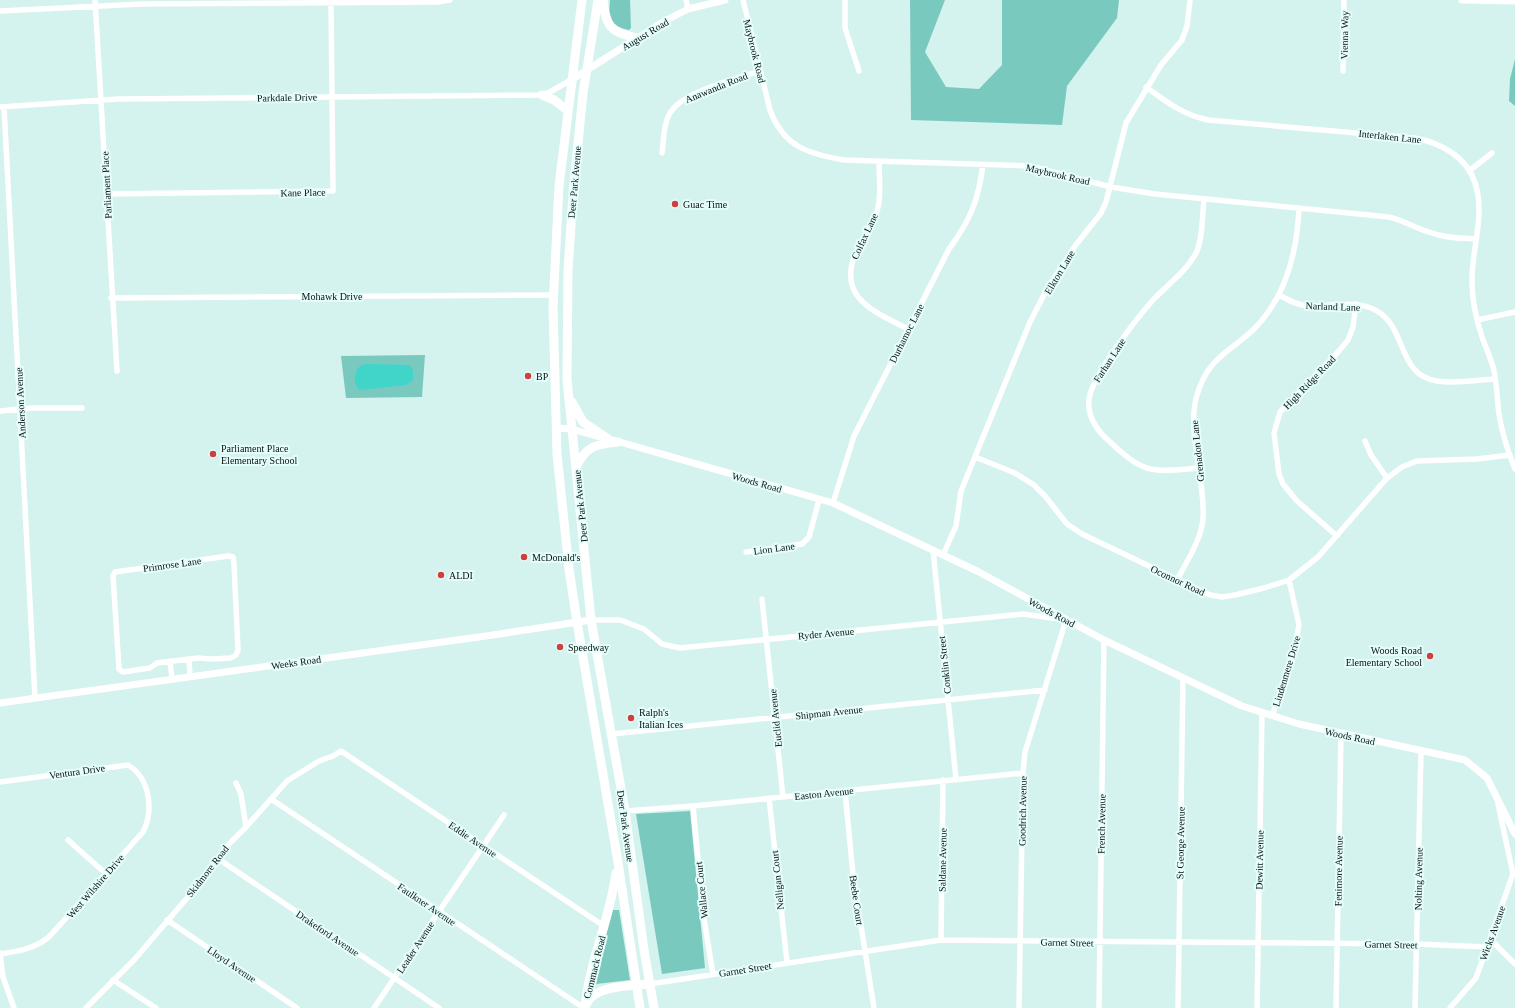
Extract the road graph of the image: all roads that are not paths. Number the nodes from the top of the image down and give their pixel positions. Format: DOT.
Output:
graph roads {
  1 [pos="450,0"];
  2 [pos="582,0"];
  3 [pos="598,0"];
  4 [pos="603,0"];
  5 [pos="686,0"];
  6 [pos="725,0"];
  7 [pos="743,0"];
  8 [pos="845,0"];
  9 [pos="1190,0"];
  10 [pos="1344,0"];
  11 [pos="1462,0"];
  12 [pos="331,1"];
  13 [pos="1515,1"];
  14 [pos="95,3"];
  15 [pos="688,9"];
  16 [pos="0,11"];
  17 [pos="636,38"];
  18 [pos="588,70"];
  19 [pos="760,71"];
  20 [pos="859,71"];
  21 [pos="1343,71"];
  22 [pos="571,80"];
  23 [pos="1146,87"];
  24 [pos="542,95"];
  25 [pos="332,96"];
  26 [pos="101,101"];
  27 [pos="2,107"];
  28 [pos="567,110"];
  29 [pos="662,153"];
  30 [pos="1492,153"];
  31 [pos="879,162"];
  32 [pos="983,164"];
  33 [pos="1469,170"];
  34 [pos="1111,187"];
  35 [pos="106,194"];
  36 [pos="1204,200"];
  37 [pos="1299,208"];
  38 [pos="1475,240"];
  39 [pos="554,295"];
  40 [pos="1279,295"];
  41 [pos="111,298"];
  42 [pos="1356,304"];
  43 [pos="1515,312"];
  44 [pos="1477,320"];
  45 [pos="908,329"];
  46 [pos="117,370"];
  47 [pos="1495,379"];
  48 [pos="569,396"];
  49 [pos="82,408"];
  50 [pos="20,410"];
  51 [pos="0,411"];
  52 [pos="556,428"];
  53 [pos="572,429"];
  54 [pos="608,439"];
  55 [pos="1365,441"];
  56 [pos="618,442"];
  57 [pos="1510,455"];
  58 [pos="975,457"];
  59 [pos="576,467"];
  60 [pos="1199,468"];
  61 [pos="1515,469"];
  62 [pos="1387,478"];
  63 [pos="819,500"];
  64 [pos="833,503"];
  65 [pos="1337,536"];
  66 [pos="933,550"];
  67 [pos="746,552"];
  68 [pos="943,555"];
  69 [pos="1177,580"];
  70 [pos="1289,580"];
  71 [pos="762,599"];
  72 [pos="591,620"];
  73 [pos="1066,620"];
  74 [pos="577,622"];
  75 [pos="940,622"];
  76 [pos="767,638"];
  77 [pos="1104,640"];
  78 [pos="189,659"];
  79 [pos="170,661"];
  80 [pos="190,676"];
  81 [pos="1183,677"];
  82 [pos="172,679"];
  83 [pos="1045,690"];
  84 [pos="35,698"];
  85 [pos="948,700"];
  86 [pos="0,703"];
  87 [pos="1262,713"];
  88 [pos="1272,716"];
  89 [pos="775,718"];
  90 [pos="612,734"];
  91 [pos="1341,734"];
  92 [pos="341,750"];
  93 [pos="1421,751"];
  94 [pos="1023,773"];
  95 [pos="956,779"];
  96 [pos="944,780"];
  97 [pos="0,782"];
  98 [pos="236,783"];
  99 [pos="146,784"];
  100 [pos="845,791"];
  101 [pos="783,797"];
  102 [pos="769,798"];
  103 [pos="271,799"];
  104 [pos="1498,803"];
  105 [pos="693,806"];
  106 [pos="624,811"];
  107 [pos="504,815"];
  108 [pos="246,827"];
  109 [pos="1514,832"];
  110 [pos="68,840"];
  111 [pos="483,846"];
  112 [pos="217,858"];
  113 [pos="618,862"];
  114 [pos="105,873"];
  115 [pos="1514,874"];
  116 [pos="438,911"];
  117 [pos="167,920"];
  118 [pos="604,926"];
  119 [pos="941,940"];
  120 [pos="1491,940"];
  121 [pos="1020,941"];
  122 [pos="1179,942"];
  123 [pos="1100,943"];
  124 [pos="1258,943"];
  125 [pos="1337,944"];
  126 [pos="1416,944"];
  127 [pos="1488,947"];
  128 [pos="864,951"];
  129 [pos="0,953"];
  130 [pos="787,962"];
  131 [pos="1515,964"];
  132 [pos="712,974"];
  133 [pos="394,978"];
  134 [pos="113,980"];
  135 [pos="650,984"];
  136 [pos="635,986"];
  137 [pos="14,1008"];
  138 [pos="86,1008"];
  139 [pos="156,1008"];
  140 [pos="297,1008"];
  141 [pos="374,1008"];
  142 [pos="440,1008"];
  143 [pos="585,1008"];
  144 [pos="640,1008"];
  145 [pos="654,1008"];
  146 [pos="874,1008"];
  147 [pos="1019,1008"];
  148 [pos="1099,1008"];
  149 [pos="1178,1008"];
  150 [pos="1257,1008"];
  151 [pos="1336,1008"];
  152 [pos="1415,1008"];
  153 [pos="1450,1008"];
  1 -- 12 [label="street"];
  2 -- 22 [label="main road, Deer Park Avenue"];
  3 -- 18 [label="main road, Deer Park Avenue"];
  4 -- 17 [label="main road"];
  5 -- 15 [label="street"];
  6 -- 15 [label="street, August Road"];
  7 -- 19 [label="street, Maybrook Road"];
  8 -- 20 [label="street"];
  9 -- 23 [label="street, Elkton Lane"];
  10 -- 21 [label="street, Vienna Way"];
  11 -- 13 [label="street"];
  12 -- 14 [label="street"];
  12 -- 25 [label="street, Kane Place"];
  14 -- 16 [label="street"];
  14 -- 26 [label="street, Parliament Place"];
  15 -- 17 [label="street, August Road"];
  17 -- 18 [label="street, August Road"];
  18 -- 22 [label="street, August Road"];
  18 -- 48 [label="main road, Deer Park Avenue"];
  19 -- 29 [label="street, Anawanda Road"];
  19 -- 31 [label="street, Maybrook Road"];
  22 -- 24 [label="street, Parkdale Drive"];
  22 -- 28 [label="main road, Deer Park Avenue"];
  23 -- 33 [label="street, Interlaken Lane"];
  23 -- 34 [label="street, Elkton Lane"];
  24 -- 25 [label="street, Parkdale Drive"];
  24 -- 28 [label="main road"];
  25 -- 26 [label="street, Parkdale Drive"];
  25 -- 35 [label="street, Kane Place"];
  26 -- 27 [label="street, Parkdale Drive"];
  26 -- 35 [label="street, Parliament Place"];
  27 -- 50 [label="street, Anderson Avenue"];
  28 -- 39 [label="main road, Deer Park Avenue"];
  30 -- 33 [label="street"];
  31 -- 32 [label="street, Maybrook Road"];
  31 -- 45 [label="street, Colfax Lane"];
  32 -- 34 [label="street, Maybrook Road"];
  32 -- 45 [label="street, Durhamoc Lane"];
  33 -- 38 [label="street, Interlaken Lane"];
  34 -- 36 [label="street, Maybrook Road"];
  34 -- 58 [label="street, Elkton Lane"];
  35 -- 41 [label="street, Parliament Place"];
  36 -- 37 [label="street, Maybrook Road"];
  36 -- 60 [label="street, Farhan Lane"];
  37 -- 38 [label="street, Maybrook Road"];
  37 -- 40 [label="street, Grenadon Lane"];
  38 -- 44 [label="street, Interlaken Lane"];
  39 -- 41 [label="street, Mohawk Drive"];
  39 -- 52 [label="main road, Deer Park Avenue"];
  40 -- 42 [label="street, Narland Lane"];
  40 -- 60 [label="street, Grenadon Lane"];
  41 -- 46 [label="street, Parliament Place"];
  42 -- 47 [label="street, Narland Lane"];
  42 -- 65 [label="street, High Ridge Road"];
  43 -- 44 [label="street"];
  44 -- 47 [label="street, Interlaken Lane"];
  45 -- 64 [label="street, Durhamoc Lane"];
  47 -- 57 [label="street, Interlaken Lane"];
  48 -- 53 [label="main road, Deer Park Avenue"];
  48 -- 54 [label="main road"];
  49 -- 50 [label="street"];
  50 -- 51 [label="street"];
  50 -- 84 [label="street, Anderson Avenue"];
  52 -- 53 [label="street, Woods Road"];
  52 -- 74 [label="main road, Deer Park Avenue"];
  53 -- 54 [label="street, Woods Road"];
  53 -- 59 [label="main road, Deer Park Avenue"];
  54 -- 56 [label="street, Woods Road"];
  55 -- 62 [label="street"];
  56 -- 59 [label="main road"];
  56 -- 63 [label="street, Woods Road"];
  57 -- 61 [label="street, Interlaken Lane"];
  57 -- 62 [label="street, Oconnor Road"];
  58 -- 68 [label="street, Elkton Lane"];
  58 -- 69 [label="street, Oconnor Road"];
  59 -- 72 [label="main road, Deer Park Avenue"];
  60 -- 69 [label="street, Grenadon Lane"];
  62 -- 65 [label="street, Oconnor Road"];
  63 -- 64 [label="street, Woods Road"];
  63 -- 67 [label="street, Lion Lane"];
  64 -- 66 [label="street, Woods Road"];
  65 -- 70 [label="street, Oconnor Road"];
  66 -- 68 [label="street, Woods Road"];
  66 -- 75 [label="street, Conklin Street"];
  68 -- 73 [label="street, Woods Road"];
  69 -- 70 [label="street, Oconnor Road"];
  70 -- 88 [label="street, Lindenmere Drive"];
  71 -- 76 [label="street, Euclid Avenue"];
  72 -- 74 [label="street, Weeks Road"];
  72 -- 76 [label="street, Ryder Avenue"];
  72 -- 90 [label="main road, Deer Park Avenue"];
  73 -- 75 [label="street, Ryder Avenue"];
  73 -- 77 [label="street, Woods Road"];
  73 -- 83 [label="street, Goodrich Avenue"];
  74 -- 80 [label="street, Weeks Road"];
  74 -- 113 [label="main road, Deer Park Avenue"];
  75 -- 76 [label="street, Ryder Avenue"];
  75 -- 85 [label="street, Conklin Street"];
  76 -- 89 [label="street, Euclid Avenue"];
  77 -- 81 [label="street, Woods Road"];
  77 -- 123 [label="street, French Avenue"];
  78 -- 79 [label="street, Primrose Lane"];
  78 -- 79 [label="street, Primrose Lane"];
  78 -- 80 [label="street"];
  79 -- 82 [label="street"];
  80 -- 82 [label="street, Weeks Road"];
  81 -- 87 [label="street, Woods Road"];
  81 -- 122 [label="street, St George Avenue"];
  82 -- 84 [label="street, Weeks Road"];
  83 -- 85 [label="street, Shipman Avenue"];
  83 -- 94 [label="street, Goodrich Avenue"];
  84 -- 86 [label="street, Weeks Road"];
  85 -- 89 [label="street, Shipman Avenue"];
  85 -- 95 [label="street, Conklin Street"];
  87 -- 88 [label="street, Woods Road"];
  87 -- 124 [label="street, Dewitt Avenue"];
  88 -- 91 [label="street, Woods Road"];
  89 -- 90 [label="street, Shipman Avenue"];
  89 -- 101 [label="street, Euclid Avenue"];
  90 -- 106 [label="main road, Deer Park Avenue"];
  91 -- 93 [label="street, Woods Road"];
  91 -- 125 [label="street, Fenimore Avenue"];
  92 -- 103 [label="street, Skidmore Road"];
  92 -- 111 [label="street, Eddie Avenue"];
  93 -- 104 [label="street, Woods Road"];
  93 -- 126 [label="street, Nolting Avenue"];
  94 -- 95 [label="street, Easton Avenue"];
  94 -- 121 [label="street, Goodrich Avenue"];
  95 -- 96 [label="street, Easton Avenue"];
  96 -- 100 [label="street, Easton Avenue"];
  96 -- 119 [label="street, Saldane Avenue"];
  97 -- 99 [label="street, Ventura Drive"];
  98 -- 108 [label="street"];
  99 -- 114 [label="street, West Wilshire Drive"];
  100 -- 101 [label="street, Easton Avenue"];
  100 -- 128 [label="street, Beebe Court"];
  101 -- 102 [label="street, Easton Avenue"];
  102 -- 105 [label="street, Easton Avenue"];
  102 -- 130 [label="street, Nelligan Court"];
  103 -- 108 [label="street, Skidmore Road"];
  103 -- 116 [label="street, Faulkner Avenue"];
  104 -- 109 [label="street, Woods Road"];
  104 -- 115 [label="street, Wicks Avenue"];
  105 -- 106 [label="street, Easton Avenue"];
  105 -- 132 [label="street, Wallace Court"];
  106 -- 135 [label="main road, Deer Park Avenue"];
  107 -- 111 [label="street, Leader Avenue"];
  108 -- 112 [label="street, Skidmore Road"];
  110 -- 114 [label="street"];
  111 -- 116 [label="street, Leader Avenue"];
  111 -- 118 [label="street, Eddie Avenue"];
  112 -- 117 [label="street, Skidmore Road"];
  112 -- 133 [label="street, Drakeford Avenue"];
  113 -- 118 [label="main road, Commack Road"];
  113 -- 136 [label="main road, Deer Park Avenue"];
  114 -- 129 [label="street, West Wilshire Drive"];
  115 -- 120 [label="street, Wicks Avenue"];
  116 -- 133 [label="street, Leader Avenue"];
  116 -- 143 [label="street, Faulkner Avenue"];
  117 -- 134 [label="street, Skidmore Road"];
  117 -- 140 [label="street, Lloyd Avenue"];
  118 -- 143 [label="main road, Commack Road"];
  119 -- 121 [label="street, Garnet Street"];
  119 -- 128 [label="street, Garnet Street"];
  120 -- 127 [label="street, Wicks Avenue"];
  120 -- 131 [label="street"];
  121 -- 123 [label="street, Garnet Street"];
  121 -- 147 [label="street, Goodrich Avenue"];
  122 -- 123 [label="street, Garnet Street"];
  122 -- 124 [label="street, Garnet Street"];
  122 -- 149 [label="street, St George Avenue"];
  123 -- 148 [label="street, French Avenue"];
  124 -- 125 [label="street, Garnet Street"];
  124 -- 150 [label="street, Dewitt Avenue"];
  125 -- 126 [label="street, Garnet Street"];
  125 -- 151 [label="street, Fenimore Avenue"];
  126 -- 127 [label="street, Garnet Street"];
  126 -- 152 [label="street, Nolting Avenue"];
  127 -- 153 [label="street, Wicks Avenue"];
  128 -- 130 [label="street, Garnet Street"];
  128 -- 146 [label="street, Beebe Court"];
  129 -- 137 [label="street"];
  130 -- 132 [label="street, Garnet Street"];
  132 -- 135 [label="street, Garnet Street"];
  133 -- 141 [label="street, Leader Avenue"];
  133 -- 142 [label="street, Drakeford Avenue"];
  134 -- 138 [label="street, Skidmore Road"];
  134 -- 139 [label="street"];
  135 -- 136 [label="main road, Commack Road"];
  135 -- 145 [label="main road, Deer Park Avenue"];
  136 -- 143 [label="main road, Commack Road"];
  136 -- 144 [label="main road, Deer Park Avenue"];
}
